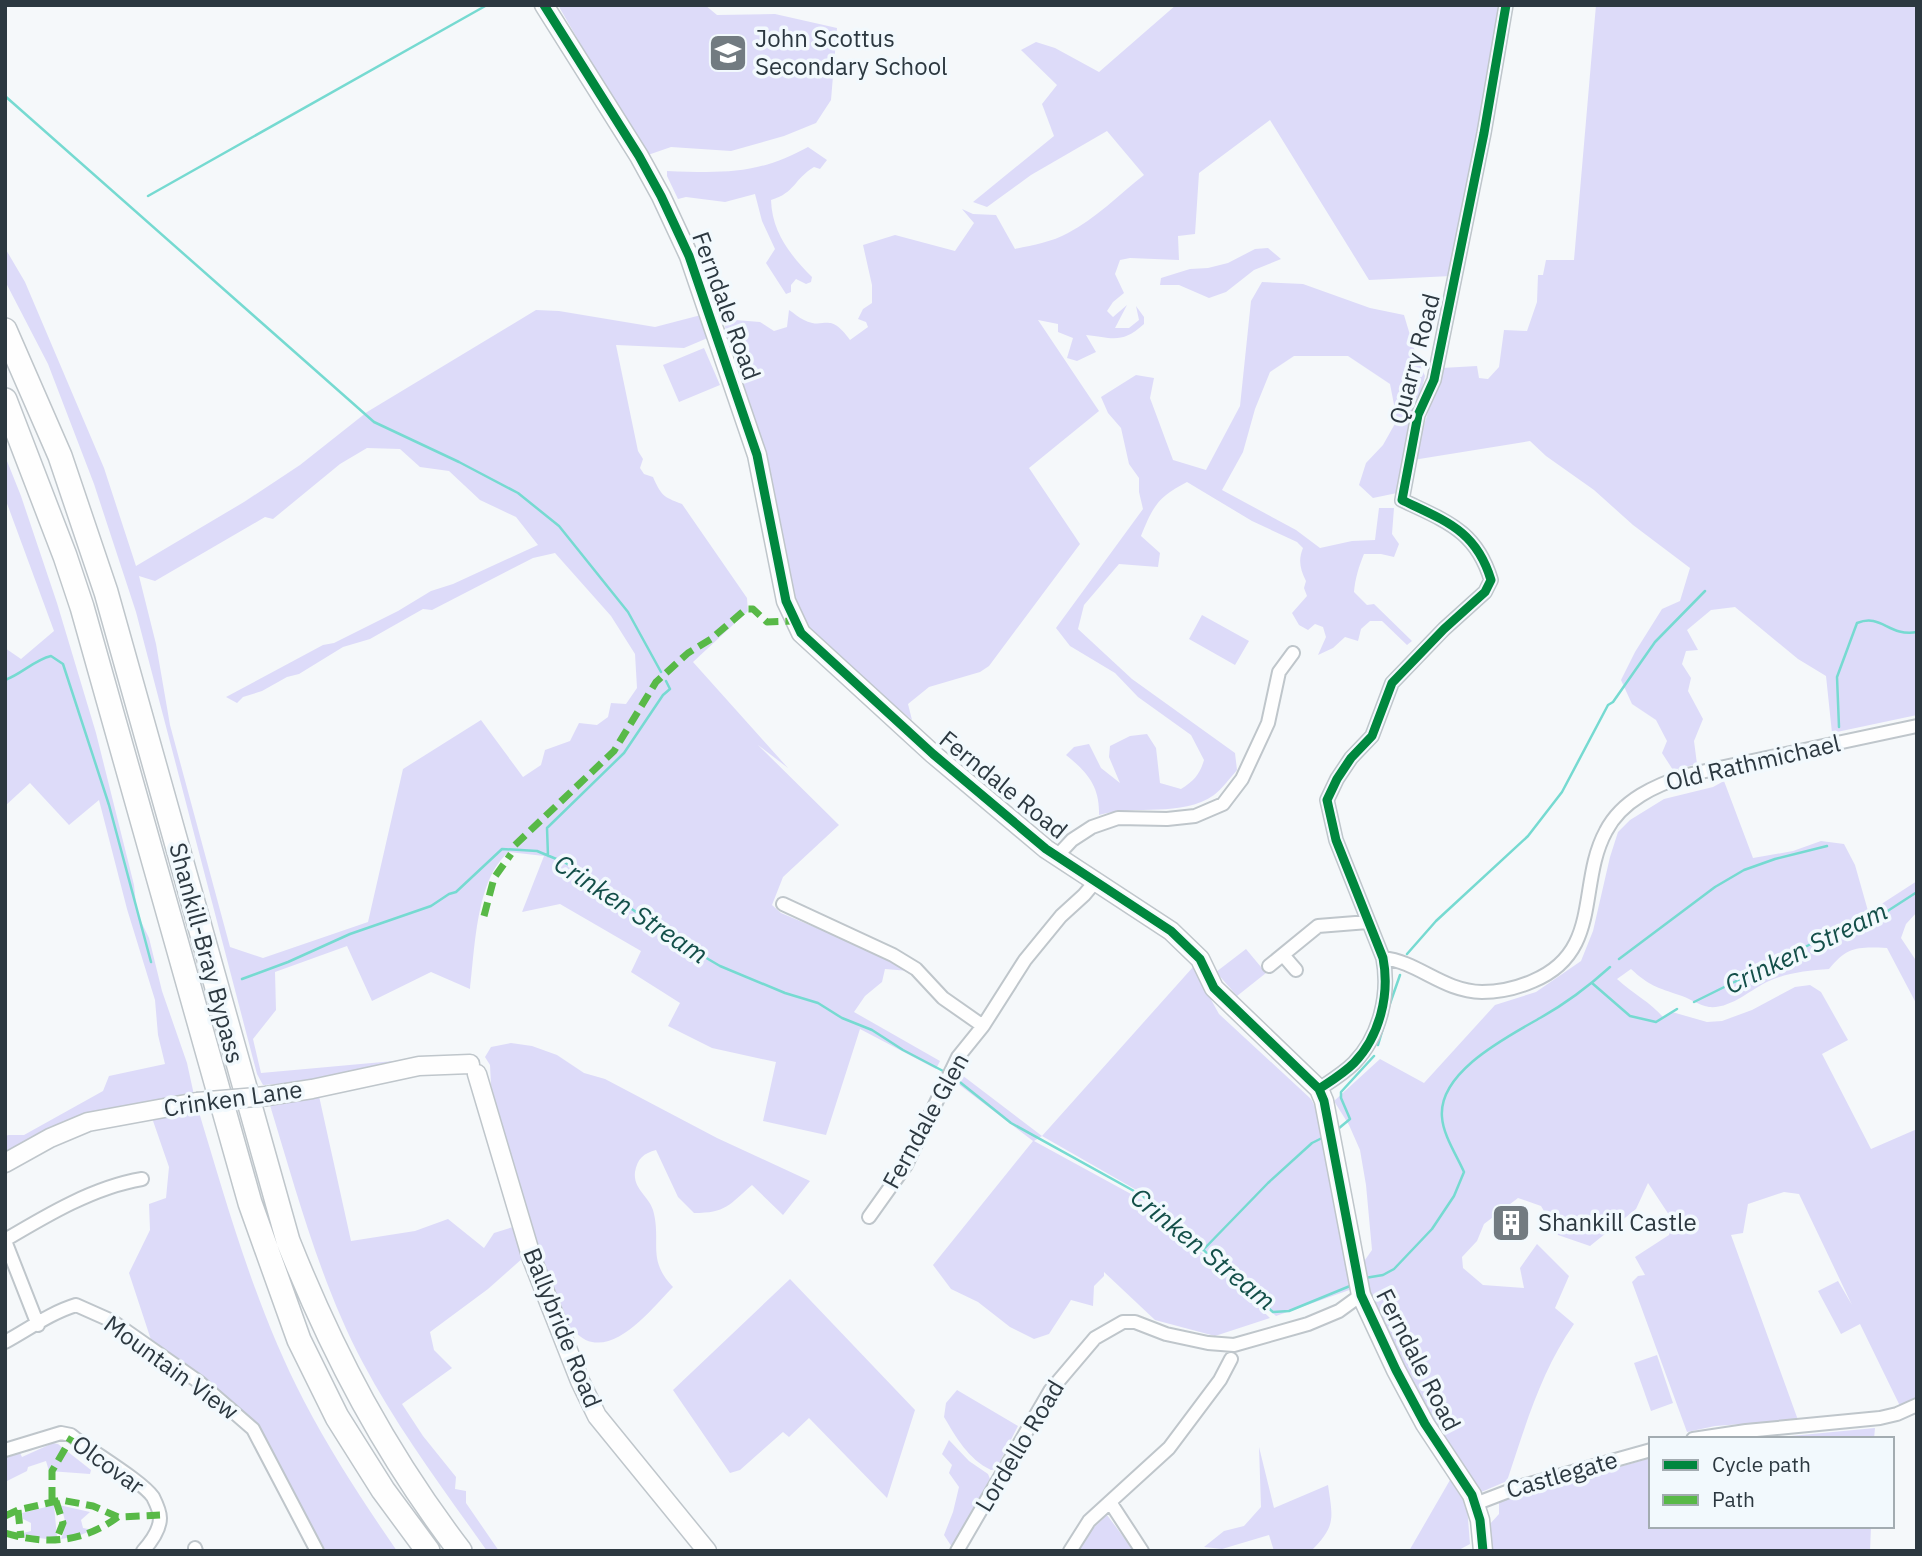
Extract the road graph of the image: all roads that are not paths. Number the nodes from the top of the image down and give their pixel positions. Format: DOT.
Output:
graph roads {
  1 [pos="544,5"];
  2 [pos="1506,5"];
  3 [pos="5,330"];
  4 [pos="5,400"];
  5 [pos="1293,653"];
  6 [pos="1917,726"];
  7 [pos="1058,855"];
  8 [pos="1095,882"];
  9 [pos="783,904"];
  10 [pos="1368,922"];
  11 [pos="1283,955"];
  12 [pos="1382,958"];
  13 [pos="1269,966"];
  14 [pos="1296,970"];
  15 [pos="983,1026"];
  16 [pos="473,1069"];
  17 [pos="1319,1089"];
  18 [pos="5,1163"];
  19 [pos="142,1179"];
  20 [pos="869,1217"];
  21 [pos="5,1240"];
  22 [pos="1361,1295"];
  23 [pos="38,1325"];
  24 [pos="5,1342"];
  25 [pos="1231,1359"];
  26 [pos="1917,1405"];
  27 [pos="1711,1437"];
  28 [pos="5,1450"];
  29 [pos="1649,1451"];
  30 [pos="1110,1502"];
  31 [pos="1475,1504"];
  32 [pos="143,1551"];
  33 [pos="317,1551"];
  34 [pos="428,1551"];
  35 [pos="460,1551"];
  36 [pos="707,1551"];
  37 [pos="957,1551"];
  38 [pos="1070,1551"];
  39 [pos="1142,1551"];
  40 [pos="1483,1551"];
  1 -- 7 [label="street, Ferndale Road"];
  2 -- 10 [label="street, Quarry Road"];
  3 -- 35 [label="highway, Shankill-Bray Bypass"];
  4 -- 34 [label="highway, Shankill-Bray Bypass"];
  5 -- 7 [label="street"];
  6 -- 12 [label="street, Old Rathmichael"];
  7 -- 8 [label="street, Ferndale Road"];
  8 -- 15 [label="street, Ferndale Glen"];
  8 -- 17 [label="street, Ferndale Road"];
  9 -- 15 [label="street, Ferndale Glen"];
  10 -- 11 [label="street"];
  10 -- 12 [label="street, Quarry Road"];
  11 -- 13 [label="street"];
  11 -- 14 [label="street"];
  12 -- 17 [label="street, Quarry Road"];
  15 -- 20 [label="street, Ferndale Glen"];
  16 -- 18 [label="street, Crinken Lane, bridge"];
  16 -- 36 [label="street, Ballybride Road"];
  17 -- 22 [label="street, Ferndale Road"];
  19 -- 21 [label="street"];
  21 -- 23 [label="street"];
  22 -- 31 [label="street, Ferndale Road"];
  22 -- 37 [label="street, Lordello Road"];
  23 -- 24 [label="street"];
  23 -- 33 [label="street, Mountain View"];
  25 -- 30 [label="street"];
  26 -- 27 [label="street"];
  28 -- 32 [label="street, Olcovar"];
  29 -- 31 [label="street, Castlegate"];
  30 -- 38 [label="street"];
  30 -- 39 [label="street"];
  31 -- 40 [label="street, Ferndale Road"];
}
